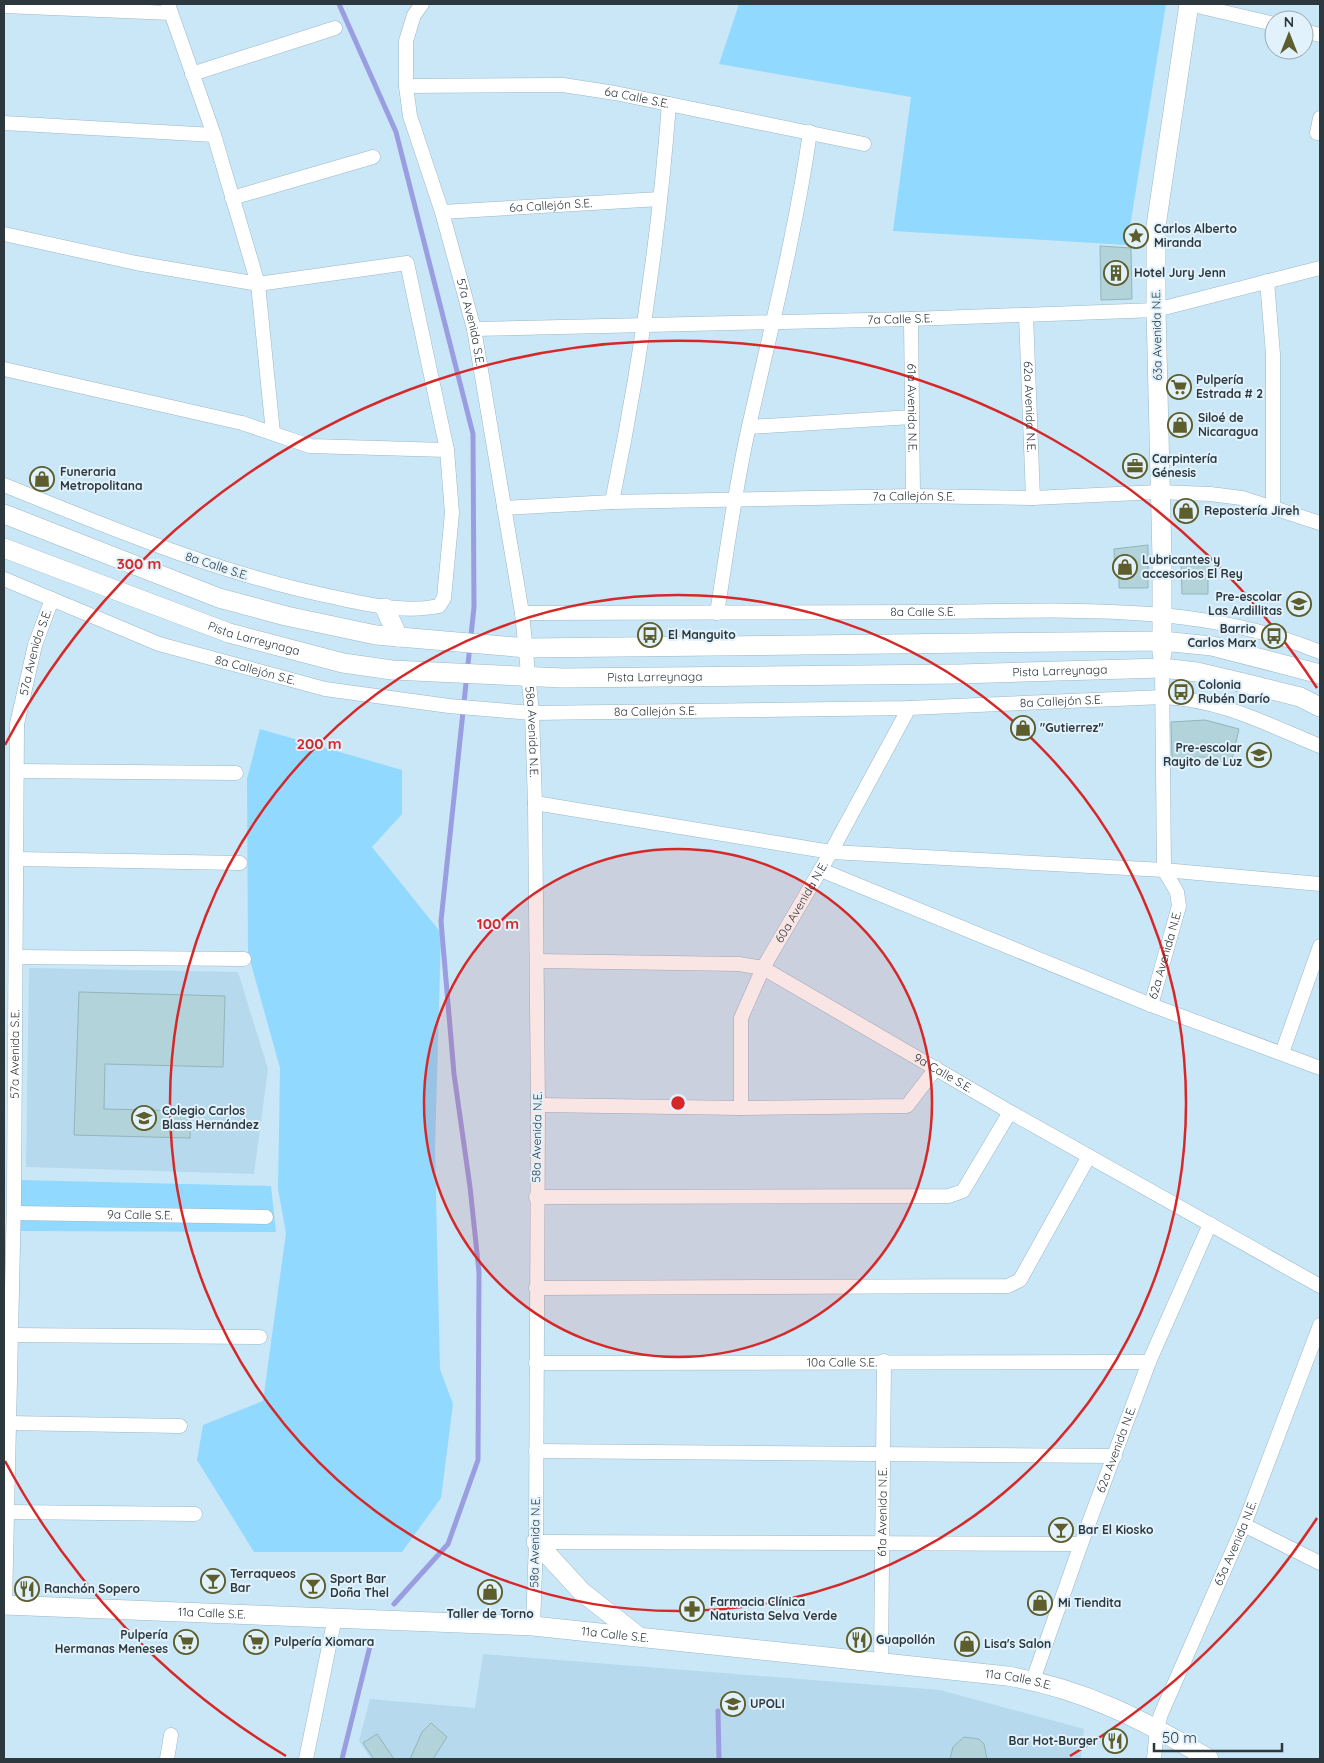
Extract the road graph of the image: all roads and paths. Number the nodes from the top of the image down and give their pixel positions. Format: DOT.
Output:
graph roads {
  1 [pos="422,4"];
  2 [pos="1189,4"];
  3 [pos="4,6"];
  4 [pos="169,8"];
  5 [pos="1264,22"];
  6 [pos="335,28"];
  7 [pos="192,74"];
  8 [pos="406,86"];
  9 [pos="669,104"];
  10 [pos="1320,118"];
  11 [pos="4,123"];
  12 [pos="810,132"];
  13 [pos="1317,133"];
  14 [pos="214,136"];
  15 [pos="864,144"];
  16 [pos="373,157"];
  17 [pos="232,198"];
  18 [pos="660,199"];
  19 [pos="442,212"];
  20 [pos="4,234"];
  21 [pos="1320,268"];
  22 [pos="1267,280"];
  23 [pos="258,284"];
  24 [pos="1156,310"];
  25 [pos="1026,315"];
  26 [pos="911,319"];
  27 [pos="772,322"];
  28 [pos="643,325"];
  29 [pos="474,329"];
  30 [pos="4,369"];
  31 [pos="912,417"];
  32 [pos="749,427"];
  33 [pos="273,434"];
  34 [pos="447,450"];
  35 [pos="4,485"];
  36 [pos="1159,492"];
  37 [pos="913,496"];
  38 [pos="1033,498"];
  39 [pos="736,499"];
  40 [pos="612,502"];
  41 [pos="1273,506"];
  42 [pos="504,508"];
  43 [pos="4,514"];
  44 [pos="1320,523"];
  45 [pos="4,548"];
  46 [pos="4,579"];
  47 [pos="52,599"];
  48 [pos="385,608"];
  49 [pos="522,613"];
  50 [pos="717,613"];
  51 [pos="1162,614"];
  52 [pos="398,637"];
  53 [pos="1162,641"];
  54 [pos="527,648"];
  55 [pos="1320,652"];
  56 [pos="1162,668"];
  57 [pos="1320,674"];
  58 [pos="530,678"];
  59 [pos="1163,697"];
  60 [pos="1320,707"];
  61 [pos="909,708"];
  62 [pos="532,713"];
  63 [pos="10,724"];
  64 [pos="1320,746"];
  65 [pos="17,771"];
  66 [pos="236,773"];
  67 [pos="535,804"];
  68 [pos="10,823"];
  69 [pos="831,852"];
  70 [pos="17,859"];
  71 [pos="240,862"];
  72 [pos="821,870"];
  73 [pos="1164,870"];
  74 [pos="1320,884"];
  75 [pos="10,905"];
  76 [pos="1320,946"];
  77 [pos="16,957"];
  78 [pos="244,959"];
  79 [pos="538,961"];
  80 [pos="763,968"];
  81 [pos="1151,1004"];
  82 [pos="10,1020"];
  83 [pos="1282,1053"];
  84 [pos="936,1068"];
  85 [pos="1320,1068"];
  86 [pos="538,1105"];
  87 [pos="741,1108"];
  88 [pos="1010,1112"];
  89 [pos="1090,1156"];
  90 [pos="536,1196"];
  91 [pos="9,1199"];
  92 [pos="14,1213"];
  93 [pos="266,1217"];
  94 [pos="1210,1224"];
  95 [pos="1320,1286"];
  96 [pos="536,1288"];
  97 [pos="8,1295"];
  98 [pos="1320,1325"];
  99 [pos="11,1335"];
  100 [pos="260,1337"];
  101 [pos="884,1361"];
  102 [pos="1150,1362"];
  103 [pos="536,1363"];
  104 [pos="7,1384"];
  105 [pos="9,1423"];
  106 [pos="180,1426"];
  107 [pos="536,1451"];
  108 [pos="883,1454"];
  109 [pos="1115,1456"];
  110 [pos="6,1484"];
  111 [pos="7,1512"];
  112 [pos="195,1514"];
  113 [pos="1244,1525"];
  114 [pos="536,1542"];
  115 [pos="884,1543"];
  116 [pos="1081,1544"];
  117 [pos="1320,1563"];
  118 [pos="4,1605"];
  119 [pos="335,1617"];
  120 [pos="533,1626"];
  121 [pos="638,1636"];
  122 [pos="881,1662"];
  123 [pos="1033,1680"];
  124 [pos="1157,1728"];
  125 [pos="171,1736"];
  126 [pos="167,1759"];
  127 [pos="306,1759"];
  128 [pos="1154,1759"];
  129 [pos="1209,1759"];
  1 -- 8 [label="street, 57a Avenida S.E."];
  2 -- 5 [label="street"];
  2 -- 24 [label="main road, 63a Avenida N.E."];
  3 -- 4 [label="street"];
  4 -- 7 [label="street"];
  6 -- 7 [label="street"];
  7 -- 14 [label="street"];
  8 -- 9 [label="street, 6a Calle S.E."];
  8 -- 19 [label="street, 57a Avenida S.E."];
  9 -- 12 [label="street, 6a Calle S.E."];
  9 -- 18 [label="street"];
  10 -- 13 [label="street"];
  11 -- 14 [label="street"];
  12 -- 15 [label="street, 6a Calle S.E."];
  12 -- 27 [label="street"];
  14 -- 17 [label="street"];
  16 -- 17 [label="street"];
  17 -- 23 [label="street"];
  18 -- 19 [label="street, 6a Callejón S.E."];
  18 -- 28 [label="street"];
  19 -- 29 [label="street, 57a Avenida S.E."];
  20 -- 23 [label="street"];
  21 -- 22 [label="street, 7a Calle S.E."];
  22 -- 24 [label="street, 7a Calle S.E."];
  22 -- 41 [label="street"];
  23 -- 33 [label="street"];
  23 -- 34 [label="street"];
  24 -- 25 [label="street, 7a Calle S.E."];
  24 -- 36 [label="main road, 63a Avenida N.E."];
  25 -- 26 [label="street, 7a Calle S.E."];
  25 -- 38 [label="street, 62a Avenida N.E."];
  26 -- 27 [label="street, 7a Calle S.E."];
  26 -- 31 [label="street, 61a Avenida N.E."];
  27 -- 28 [label="street, 7a Calle S.E."];
  27 -- 32 [label="street"];
  28 -- 29 [label="street, 7a Calle S.E."];
  28 -- 40 [label="street"];
  29 -- 42 [label="street, 57a Avenida S.E."];
  30 -- 33 [label="street"];
  31 -- 32 [label="street"];
  31 -- 37 [label="street, 61a Avenida N.E."];
  32 -- 39 [label="street"];
  33 -- 34 [label="street"];
  34 -- 48 [label="street, 8a Calle S.E."];
  35 -- 48 [label="street, 8a Calle S.E."];
  36 -- 38 [label="street, 7a Callejón S.E."];
  36 -- 41 [label="street, 7a Callejón S.E."];
  36 -- 51 [label="main road, 63a Avenida N.E."];
  37 -- 38 [label="street, 7a Callejón S.E."];
  37 -- 39 [label="street, 7a Callejón S.E."];
  39 -- 40 [label="street, 7a Callejón S.E."];
  39 -- 50 [label="street"];
  40 -- 42 [label="street, 7a Callejón S.E."];
  41 -- 44 [label="street, 7a Callejón S.E."];
  42 -- 49 [label="street, 57a Avenida S.E."];
  43 -- 52 [label="main road"];
  45 -- 58 [label="main road, Pista Larreynaga"];
  46 -- 47 [label="street, 8a Callejón S.E."];
  47 -- 62 [label="street, 8a Callejón S.E."];
  47 -- 63 [label="street, 57a Avenida S.E."];
  48 -- 52 [label="main road"];
  49 -- 50 [label="street, 8a Calle S.E."];
  49 -- 54 [label="street, 57a Avenida S.E."];
  50 -- 51 [label="street, 8a Calle S.E."];
  51 -- 53 [label="main road, 63a Avenida N.E."];
  51 -- 55 [label="street, 8a Calle S.E."];
  52 -- 54 [label="main road"];
  53 -- 54 [label="main road"];
  53 -- 56 [label="main road, 63a Avenida N.E."];
  53 -- 57 [label="main road"];
  54 -- 58 [label="street, 58a Avenida N.E."];
  56 -- 58 [label="main road, Pista Larreynaga"];
  56 -- 59 [label="street"];
  56 -- 60 [label="main road, Pista Larreynaga"];
  58 -- 62 [label="street, 58a Avenida N.E."];
  59 -- 61 [label="street, 8a Callejón S.E."];
  59 -- 64 [label="street, 8a Callejón S.E."];
  59 -- 73 [label="street"];
  61 -- 62 [label="street, 8a Callejón S.E."];
  61 -- 69 [label="street, 60a Avenida N.E."];
  62 -- 67 [label="street, 58a Avenida N.E."];
  63 -- 65 [label="street, 57a Avenida S.E."];
  65 -- 66 [label="street"];
  65 -- 68 [label="street, 57a Avenida S.E."];
  67 -- 69 [label="street"];
  67 -- 79 [label="street, 58a Avenida N.E."];
  68 -- 70 [label="street, 57a Avenida S.E."];
  69 -- 72 [label="street, 60a Avenida N.E."];
  69 -- 73 [label="street"];
  70 -- 71 [label="street"];
  70 -- 75 [label="street, 57a Avenida S.E."];
  72 -- 80 [label="street, 60a Avenida N.E."];
  72 -- 81 [label="street"];
  73 -- 74 [label="street"];
  73 -- 81 [label="street, 62a Avenida N.E."];
  75 -- 77 [label="street, 57a Avenida S.E."];
  76 -- 83 [label="street"];
  77 -- 78 [label="street"];
  77 -- 82 [label="street, 57a Avenida S.E."];
  79 -- 80 [label="street, 9a Calle S.E."];
  79 -- 86 [label="street, 58a Avenida N.E."];
  80 -- 84 [label="street, 9a Calle S.E."];
  80 -- 87 [label="street, 60a Avenida N.E."];
  81 -- 83 [label="street"];
  82 -- 91 [label="street, 57a Avenida S.E."];
  83 -- 85 [label="street"];
  84 -- 87 [label="street"];
  84 -- 88 [label="street, 9a Calle S.E."];
  86 -- 87 [label="street"];
  86 -- 90 [label="street, 58a Avenida N.E."];
  88 -- 89 [label="street, 9a Calle S.E."];
  88 -- 90 [label="street"];
  89 -- 94 [label="street, 9a Calle S.E."];
  89 -- 96 [label="street"];
  90 -- 96 [label="street, 58a Avenida N.E."];
  91 -- 92 [label="street, 57a Avenida S.E."];
  92 -- 93 [label="street, 9a Calle S.E."];
  92 -- 97 [label="street, 57a Avenida S.E."];
  94 -- 95 [label="street, 9a Calle S.E."];
  94 -- 102 [label="street, 62a Avenida N.E."];
  96 -- 103 [label="street, 58a Avenida N.E."];
  97 -- 99 [label="street, 57a Avenida S.E."];
  98 -- 113 [label="street, 63a Avenida N.E."];
  99 -- 100 [label="street"];
  99 -- 104 [label="street, 57a Avenida S.E."];
  101 -- 102 [label="street, 10a Calle S.E."];
  101 -- 103 [label="street, 10a Calle S.E."];
  101 -- 108 [label="street, 61a Avenida N.E."];
  102 -- 109 [label="street, 62a Avenida N.E."];
  103 -- 107 [label="street, 58a Avenida N.E."];
  104 -- 105 [label="street, 57a Avenida S.E."];
  105 -- 106 [label="street"];
  105 -- 110 [label="street, 57a Avenida S.E."];
  107 -- 108 [label="street"];
  107 -- 114 [label="street, 58a Avenida N.E."];
  108 -- 109 [label="street"];
  108 -- 115 [label="street, 61a Avenida N.E."];
  109 -- 116 [label="street, 62a Avenida N.E."];
  110 -- 111 [label="street, 57a Avenida S.E."];
  111 -- 112 [label="street"];
  111 -- 118 [label="street, 57a Avenida S.E."];
  113 -- 117 [label="street"];
  113 -- 124 [label="street, 63a Avenida N.E."];
  114 -- 115 [label="street"];
  114 -- 120 [label="street, 58a Avenida N.E."];
  114 -- 121 [label="main road"];
  115 -- 116 [label="street"];
  115 -- 122 [label="street, 61a Avenida N.E."];
  116 -- 123 [label="street, 62a Avenida N.E."];
  118 -- 119 [label="main road, 11a Calle S.E."];
  119 -- 120 [label="main road, 11a Calle S.E."];
  119 -- 127 [label="street"];
  120 -- 121 [label="main road, 11a Calle S.E."];
  121 -- 122 [label="main road, 11a Calle S.E."];
  122 -- 123 [label="main road, 11a Calle S.E."];
  123 -- 124 [label="main road, 11a Calle S.E."];
  124 -- 128 [label="street, 63a Avenida N.E."];
  124 -- 129 [label="main road, 11a Calle S.E."];
  125 -- 126 [label="street"];
}
